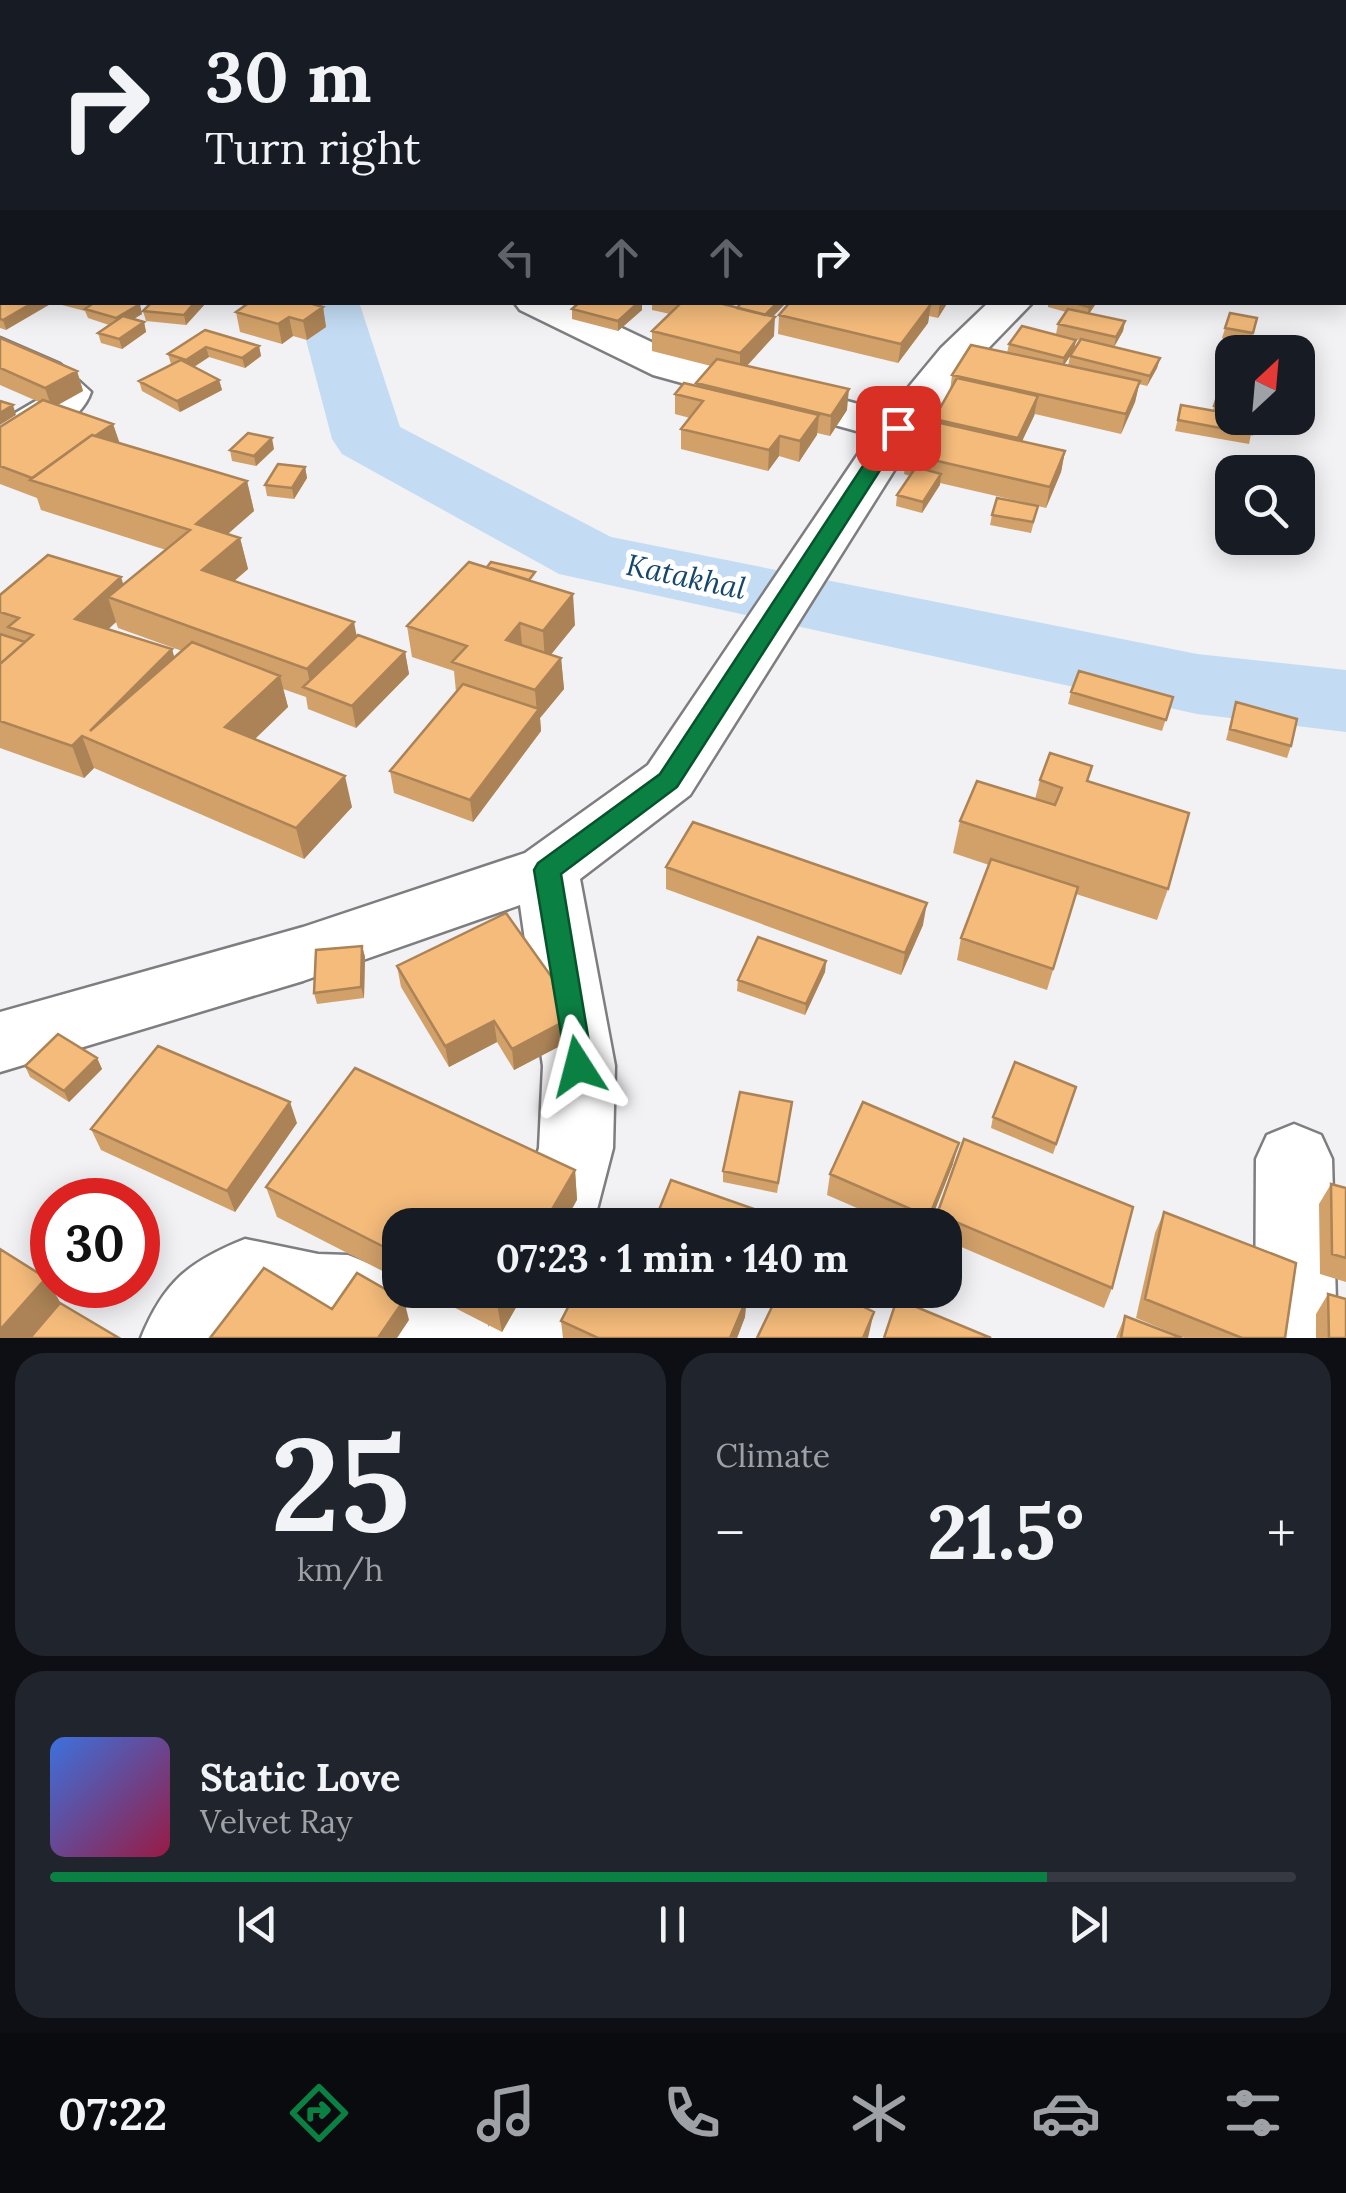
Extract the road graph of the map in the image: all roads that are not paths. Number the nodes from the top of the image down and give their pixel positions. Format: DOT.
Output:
graph roads {
  1 [pos="540,305"];
  2 [pos="1010,305"];
  3 [pos="0,352"];
  4 [pos="898,428"];
  5 [pos="0,440"];
  6 [pos="547,870"];
  7 [pos="0,1042"];
  8 [pos="1294,1159"];
  9 [pos="559,1208"];
  10 [pos="531,1308"];
  11 [pos="182,1338"];
  12 [pos="452,1338"];
  13 [pos="528,1338"];
  14 [pos="1296,1338"];
  1 -- 4 [label="street"];
  2 -- 4 [label="street"];
  3 -- 5 [label="street"];
  4 -- 6 [label="street"];
  6 -- 7 [label="street"];
  6 -- 9 [label="street"];
  8 -- 14 [label="street"];
  10 -- 13 [label="street"];
  11 -- 12 [label="street"];
}
